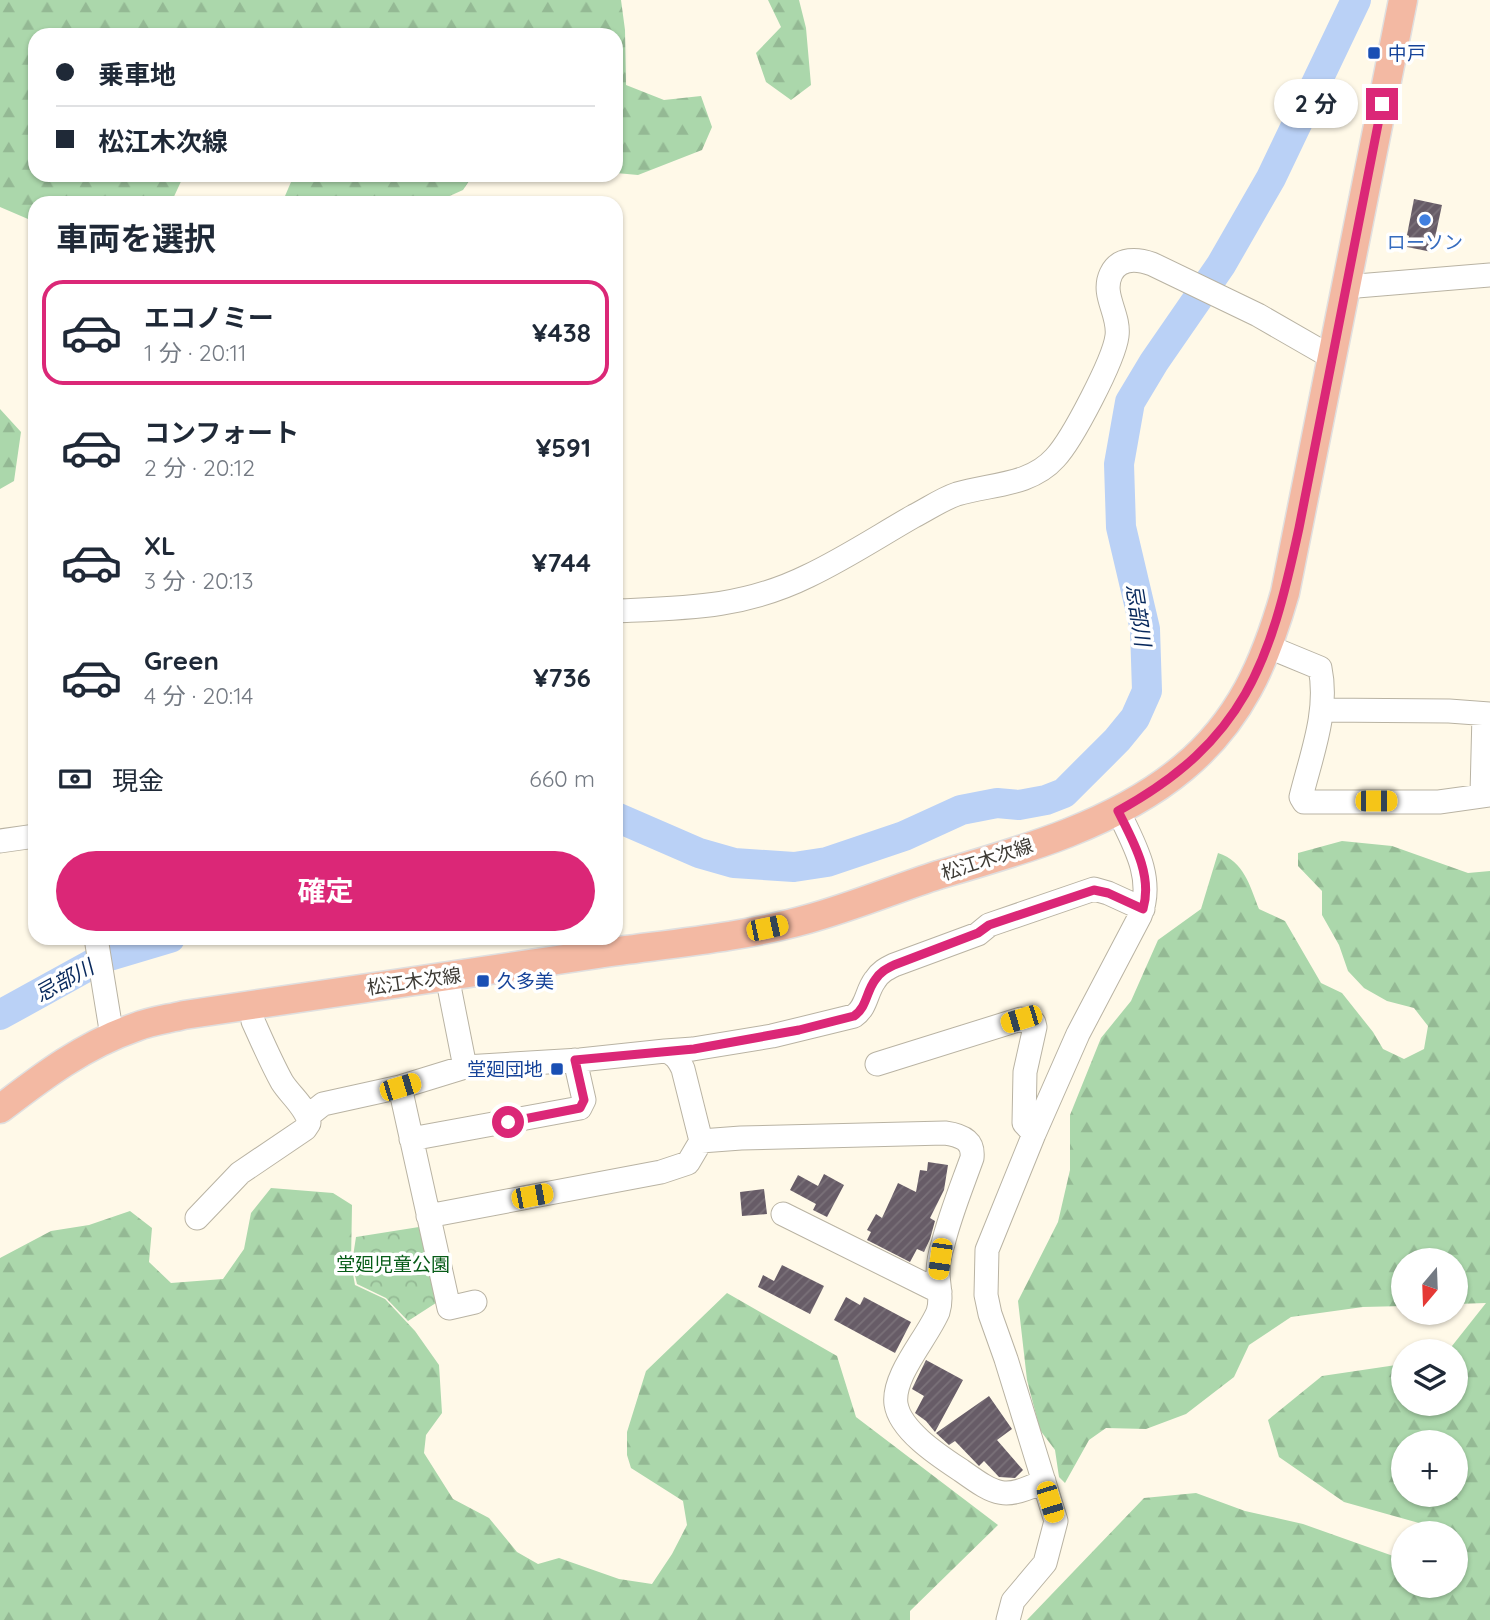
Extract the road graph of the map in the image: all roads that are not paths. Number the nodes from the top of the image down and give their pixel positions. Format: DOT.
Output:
graph roads {
  1 [pos="1403,0"];
  2 [pos="1490,275"];
  3 [pos="1345,287"];
  4 [pos="1331,357"];
  5 [pos="623,611"];
  6 [pos="1269,647"];
  7 [pos="1322,710"];
  8 [pos="1487,714"];
  9 [pos="1486,794"];
  10 [pos="1118,811"];
  11 [pos="28,837"];
  12 [pos="0,841"];
  13 [pos="1143,909"];
  14 [pos="97,945"];
  15 [pos="447,976"];
  16 [pos="253,1021"];
  17 [pos="112,1036"];
  18 [pos="665,1051"];
  19 [pos="575,1060"];
  20 [pos="877,1064"];
  21 [pos="465,1067"];
  22 [pos="400,1087"];
  23 [pos="0,1109"];
  24 [pos="308,1116"];
  25 [pos="1034,1133"];
  26 [pos="411,1139"];
  27 [pos="701,1141"];
  28 [pos="783,1214"];
  29 [pos="428,1216"];
  30 [pos="197,1218"];
  31 [pos="940,1292"];
  32 [pos="475,1302"];
  33 [pos="1044,1482"];
  34 [pos="1007,1620"];
  1 -- 3 [label="main road, 松江木次線"];
  2 -- 3 [label="street"];
  3 -- 4 [label="main road, 松江木次線"];
  4 -- 5 [label="street"];
  4 -- 6 [label="main road, 松江木次線"];
  6 -- 7 [label="street"];
  6 -- 10 [label="main road, 松江木次線"];
  7 -- 8 [label="street"];
  7 -- 9 [label="street"];
  8 -- 9 [label="street"];
  10 -- 13 [label="street"];
  10 -- 15 [label="main road, 松江木次線"];
  11 -- 12 [label="street"];
  13 -- 18 [label="street"];
  13 -- 25 [label="street"];
  14 -- 17 [label="street"];
  15 -- 17 [label="main road, 松江木次線"];
  15 -- 21 [label="street"];
  16 -- 24 [label="street"];
  17 -- 23 [label="main road, 松江木次線"];
  18 -- 19 [label="street"];
  18 -- 27 [label="street"];
  19 -- 21 [label="street"];
  19 -- 26 [label="street"];
  20 -- 25 [label="street"];
  21 -- 22 [label="street"];
  22 -- 24 [label="street"];
  22 -- 26 [label="street"];
  24 -- 30 [label="street"];
  25 -- 33 [label="street"];
  26 -- 29 [label="street"];
  27 -- 29 [label="street"];
  27 -- 31 [label="street"];
  28 -- 31 [label="street"];
  29 -- 32 [label="street"];
  31 -- 33 [label="street"];
  33 -- 34 [label="street"];
}
